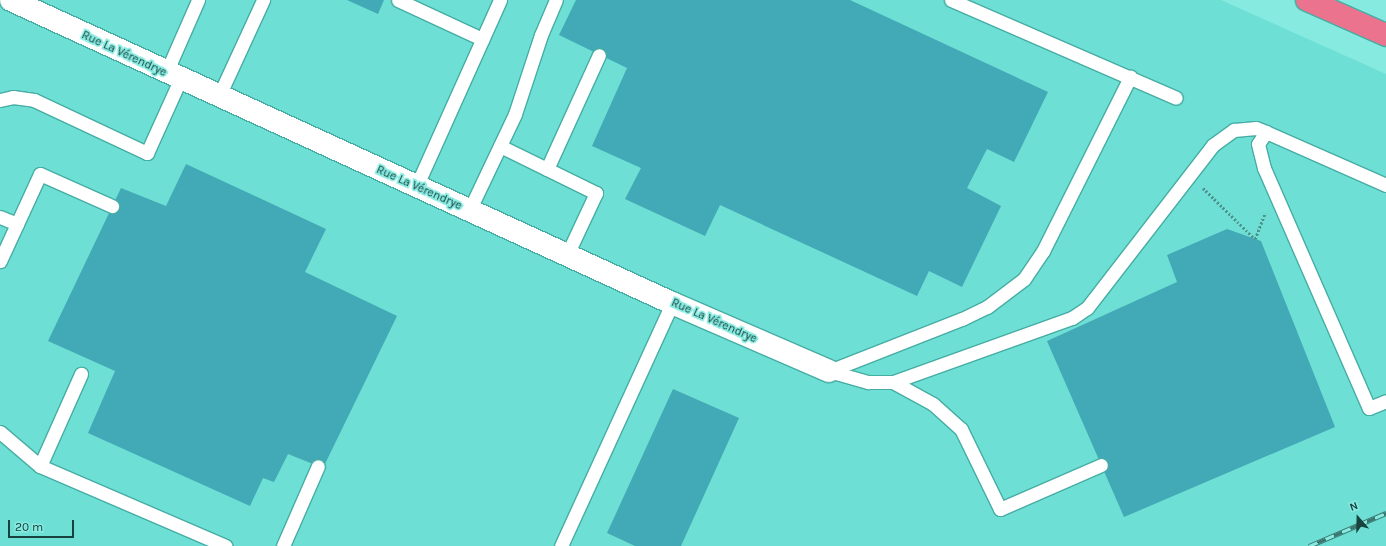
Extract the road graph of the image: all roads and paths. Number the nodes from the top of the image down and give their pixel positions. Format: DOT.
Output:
graph roads {
  1 [pos="11,0"];
  2 [pos="198,0"];
  3 [pos="264,0"];
  4 [pos="398,0"];
  5 [pos="500,0"];
  6 [pos="556,0"];
  7 [pos="951,0"];
  8 [pos="1307,0"];
  9 [pos="1386,35"];
  10 [pos="482,39"];
  11 [pos="599,55"];
  12 [pos="173,77"];
  13 [pos="1130,77"];
  14 [pos="218,98"];
  15 [pos="1176,98"];
  16 [pos="0,100"];
  17 [pos="1266,132"];
  18 [pos="500,146"];
  19 [pos="547,169"];
  20 [pos="1386,185"];
  21 [pos="416,187"];
  22 [pos="1217,200"];
  23 [pos="112,206"];
  24 [pos="469,211"];
  25 [pos="1266,211"];
  26 [pos="0,217"];
  27 [pos="17,224"];
  28 [pos="567,255"];
  29 [pos="0,261"];
  30 [pos="672,303"];
  31 [pos="829,371"];
  32 [pos="81,374"];
  33 [pos="893,382"];
  34 [pos="1386,401"];
  35 [pos="0,432"];
  36 [pos="1101,465"];
  37 [pos="40,466"];
  38 [pos="318,466"];
  39 [pos="226,546"];
  40 [pos="283,546"];
  41 [pos="561,546"];
  1 -- 12 [label="street, Rue La Vérendrye"];
  2 -- 12 [label="lane"];
  3 -- 14 [label="lane"];
  4 -- 10 [label="lane"];
  5 -- 10 [label="lane"];
  6 -- 18 [label="lane"];
  7 -- 13 [label="lane"];
  8 -- 9 [label="highway"];
  10 -- 21 [label="lane"];
  11 -- 19 [label="lane"];
  12 -- 14 [label="street, Rue La Vérendrye"];
  12 -- 16 [label="lane"];
  13 -- 15 [label="lane"];
  13 -- 31 [label="lane"];
  14 -- 21 [label="street, Rue La Vérendrye"];
  17 -- 20 [label="lane"];
  17 -- 33 [label="lane"];
  17 -- 34 [label="lane"];
  18 -- 19 [label="lane"];
  18 -- 24 [label="lane"];
  19 -- 28 [label="lane"];
  21 -- 24 [label="street, Rue La Vérendrye"];
  22 -- 25 [label="path"];
  23 -- 27 [label="lane"];
  24 -- 28 [label="street, Rue La Vérendrye"];
  26 -- 27 [label="lane"];
  27 -- 29 [label="lane"];
  28 -- 30 [label="street, Rue La Vérendrye"];
  30 -- 31 [label="street, Rue La Vérendrye"];
  30 -- 41 [label="lane"];
  31 -- 33 [label="lane"];
  32 -- 37 [label="lane"];
  33 -- 36 [label="lane"];
  35 -- 37 [label="lane"];
  37 -- 39 [label="lane"];
  38 -- 40 [label="lane"];
}
